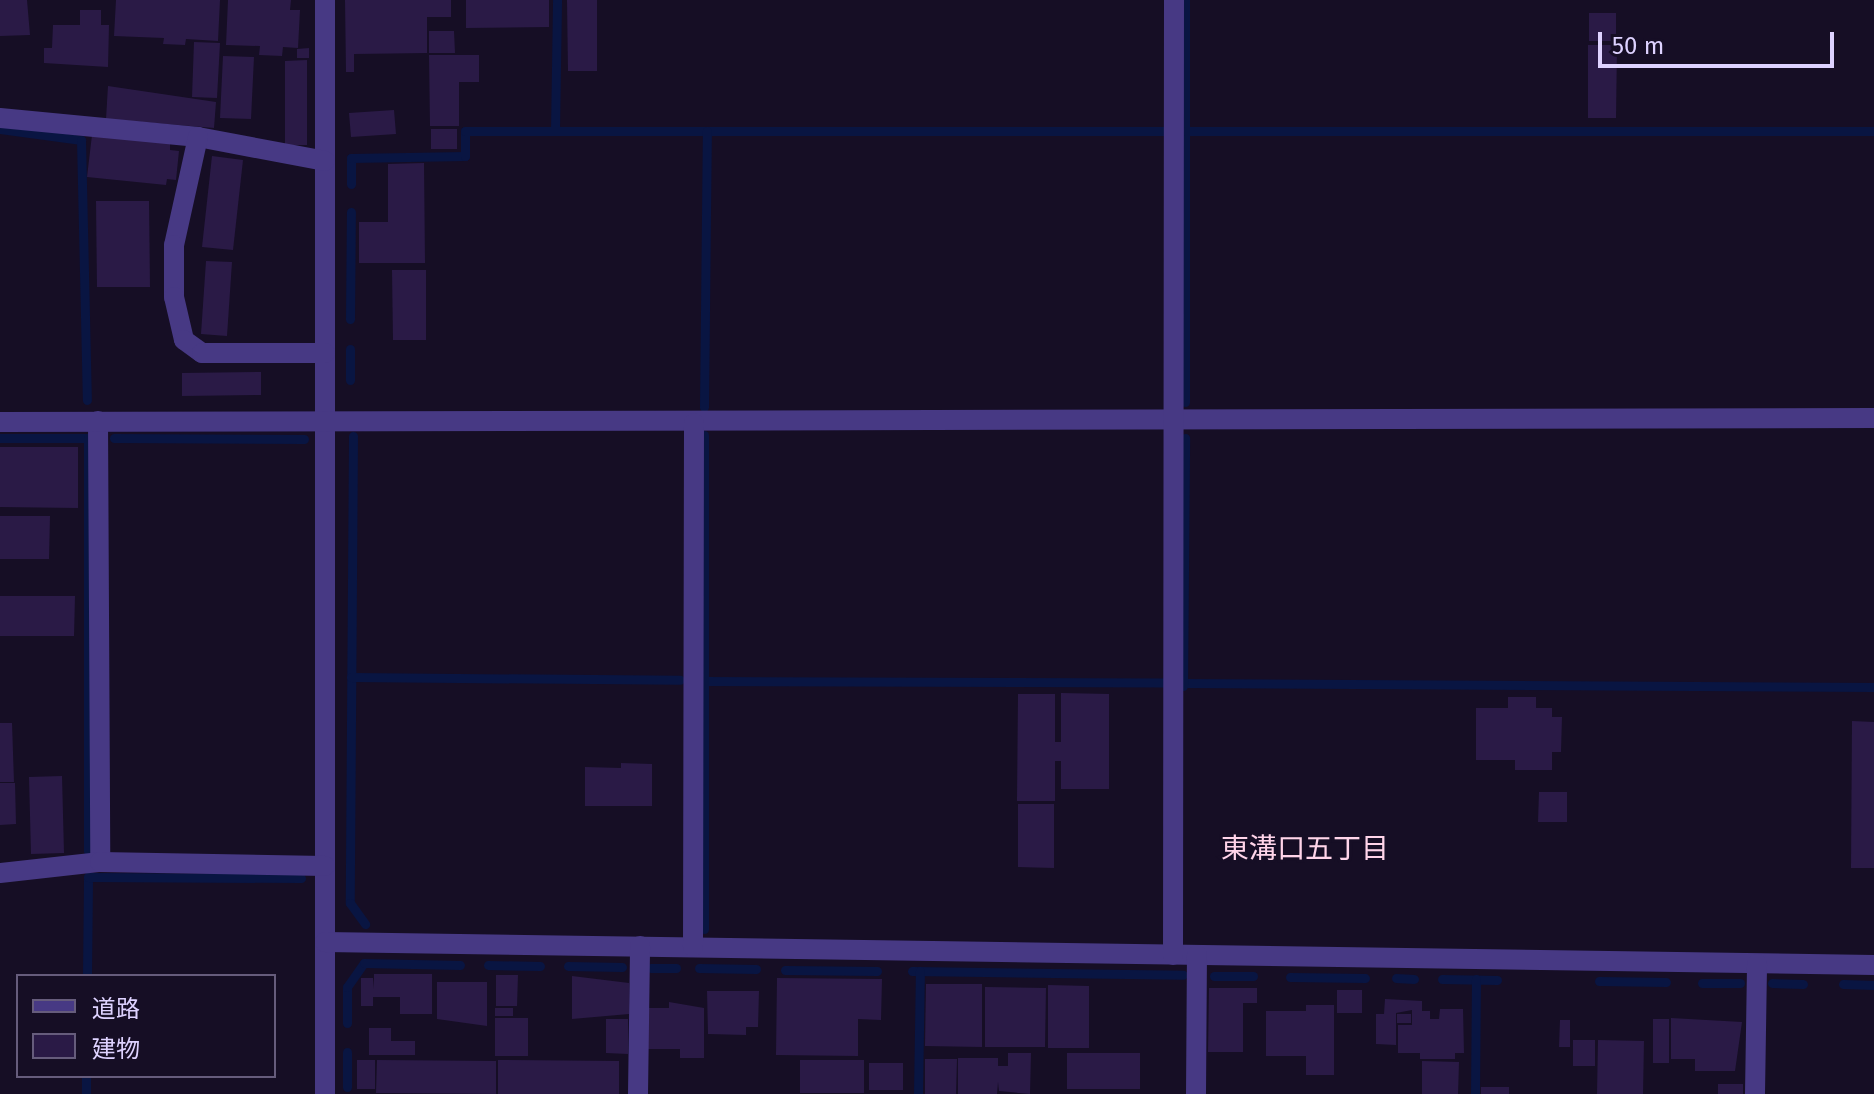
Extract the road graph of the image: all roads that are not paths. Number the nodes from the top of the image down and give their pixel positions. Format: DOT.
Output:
graph roads {
  1 [pos="325,0"];
  2 [pos="1174,0"];
  3 [pos="0,118"];
  4 [pos="198,137"];
  5 [pos="325,161"];
  6 [pos="325,353"];
  7 [pos="1874,418"];
  8 [pos="1173,420"];
  9 [pos="98,421"];
  10 [pos="325,421"];
  11 [pos="0,422"];
  12 [pos="694,423"];
  13 [pos="100,862"];
  14 [pos="325,866"];
  15 [pos="0,873"];
  16 [pos="325,942"];
  17 [pos="640,946"];
  18 [pos="693,947"];
  19 [pos="1173,955"];
  20 [pos="1197,955"];
  21 [pos="1757,964"];
  22 [pos="1874,965"];
  23 [pos="325,1094"];
  24 [pos="638,1094"];
  25 [pos="1196,1094"];
  26 [pos="1755,1094"];
  1 -- 5 [label="street"];
  2 -- 8 [label="street"];
  3 -- 4 [label="street"];
  4 -- 5 [label="street"];
  4 -- 6 [label="street"];
  5 -- 6 [label="street"];
  6 -- 10 [label="street"];
  7 -- 8 [label="street"];
  8 -- 12 [label="street"];
  8 -- 19 [label="street"];
  9 -- 10 [label="street"];
  9 -- 11 [label="street"];
  9 -- 13 [label="street"];
  10 -- 12 [label="street"];
  10 -- 14 [label="street"];
  12 -- 18 [label="street"];
  13 -- 14 [label="street"];
  13 -- 15 [label="street"];
  14 -- 16 [label="street"];
  16 -- 17 [label="street"];
  16 -- 23 [label="street"];
  17 -- 18 [label="street"];
  17 -- 24 [label="street"];
  18 -- 19 [label="street"];
  19 -- 20 [label="street"];
  20 -- 21 [label="street"];
  20 -- 25 [label="street"];
  21 -- 22 [label="street"];
  21 -- 26 [label="street"];
}
